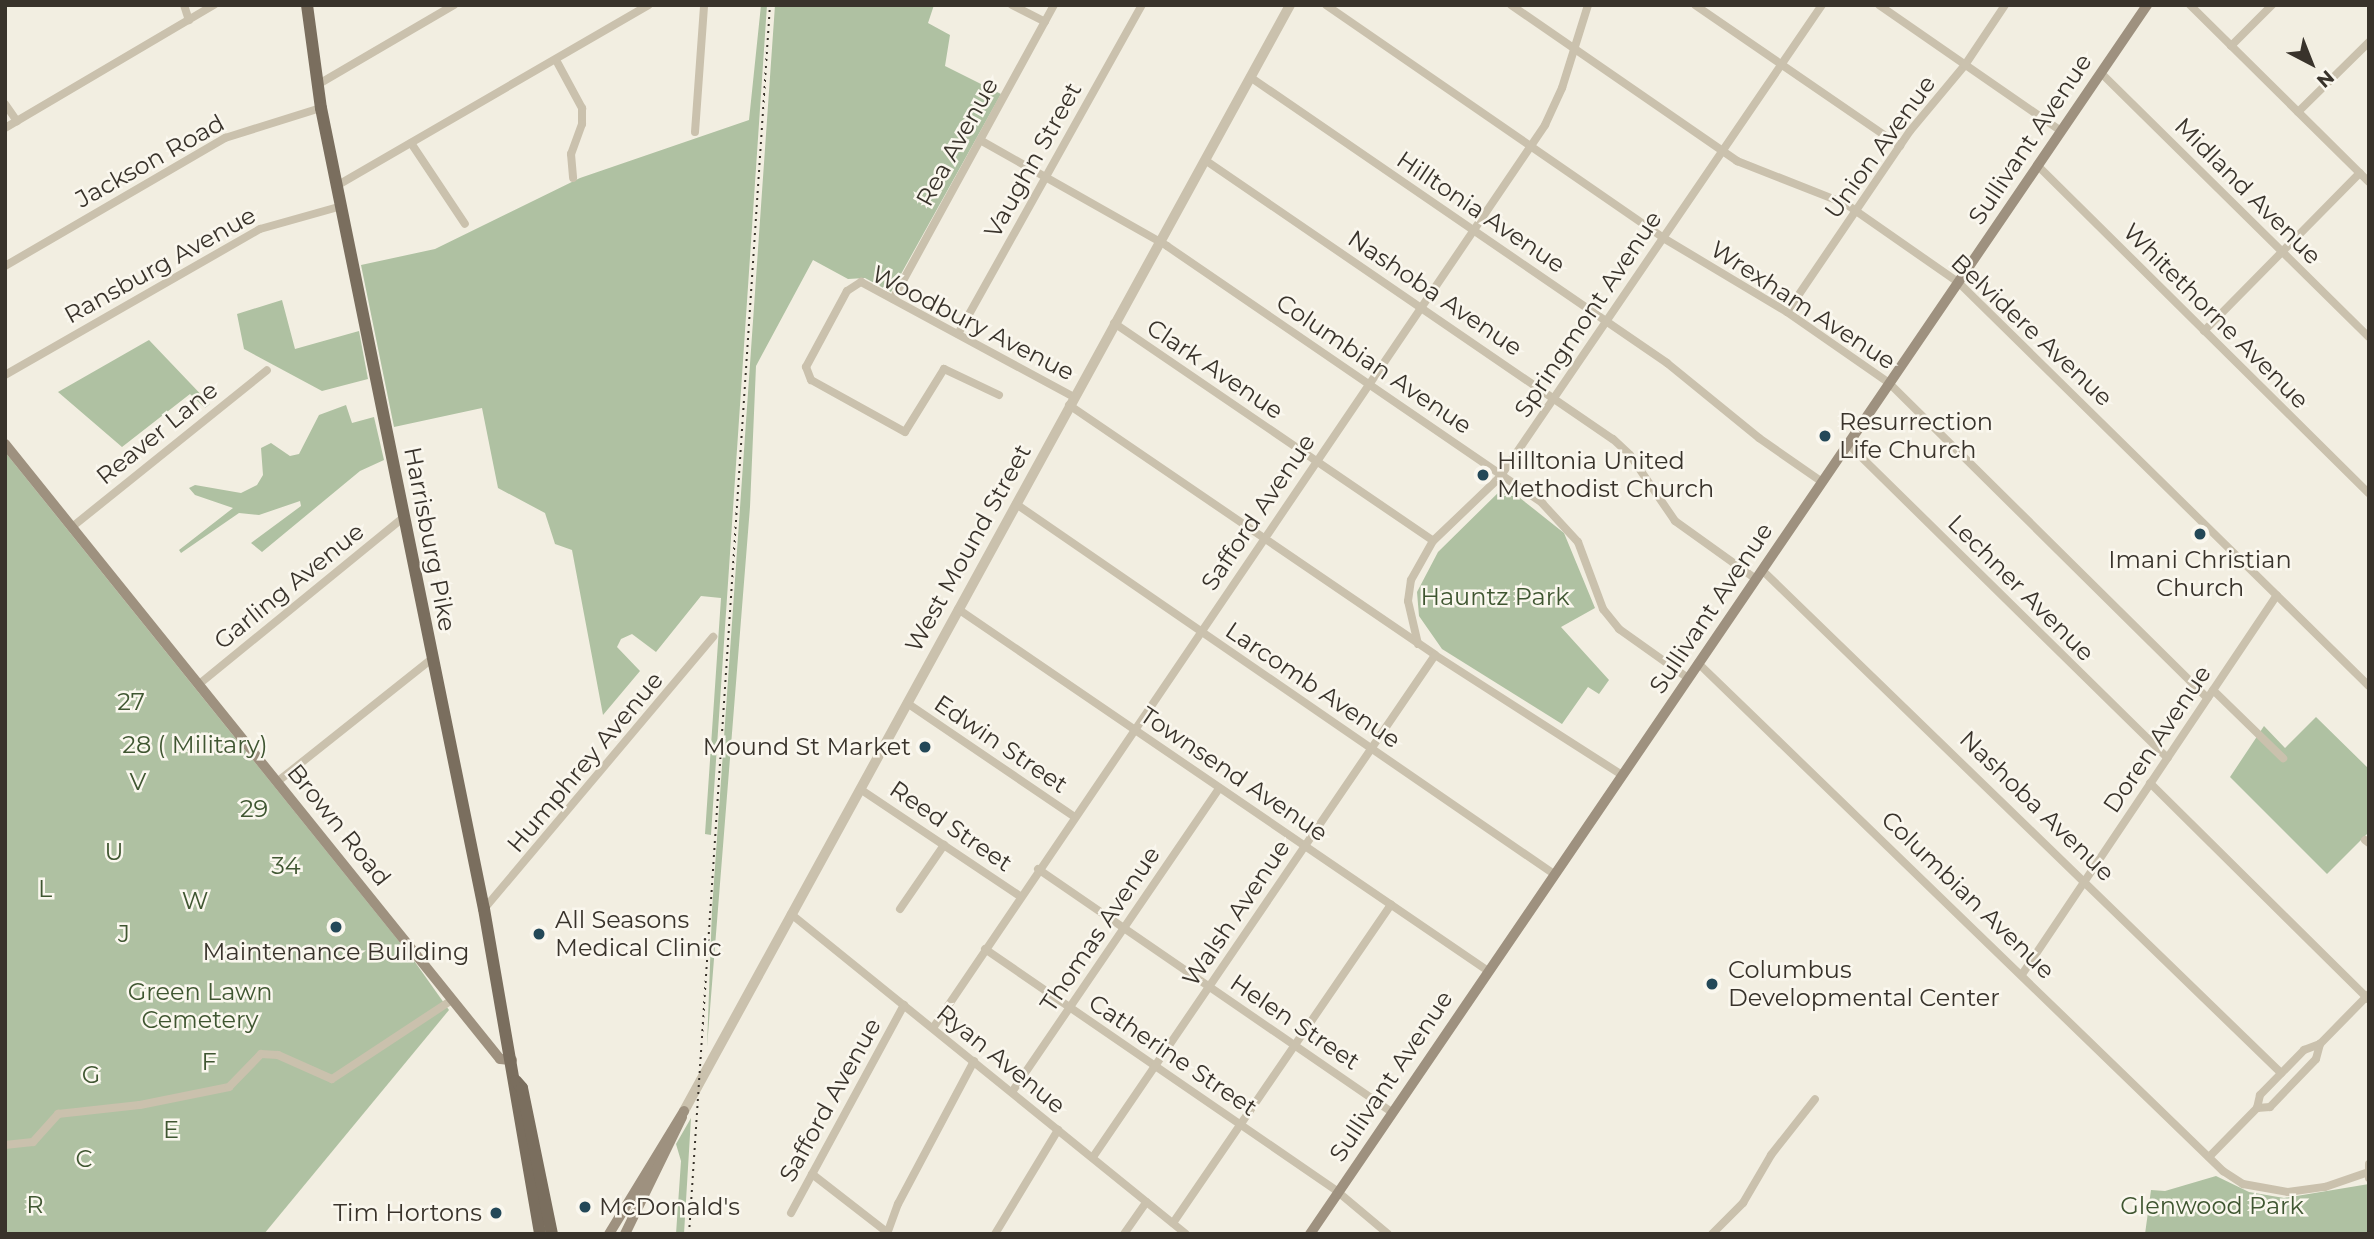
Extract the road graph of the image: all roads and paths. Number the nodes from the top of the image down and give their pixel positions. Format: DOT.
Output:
graph roads {
  1 [pos="184,5"];
  2 [pos="214,5"];
  3 [pos="307,5"];
  4 [pos="454,5"];
  5 [pos="649,5"];
  6 [pos="705,5"];
  7 [pos="1012,5"];
  8 [pos="1054,5"];
  9 [pos="1142,5"];
  10 [pos="1290,5"];
  11 [pos="1326,5"];
  12 [pos="1510,5"];
  13 [pos="1588,5"];
  14 [pos="1695,5"];
  15 [pos="1822,5"];
  16 [pos="1879,5"];
  17 [pos="2005,5"];
  18 [pos="2147,5"];
  19 [pos="2190,5"];
  20 [pos="2272,5"];
  21 [pos="189,20"];
  22 [pos="1045,22"];
  23 [pos="2369,42"];
  24 [pos="2231,46"];
  25 [pos="1573,48"];
  26 [pos="556,60"];
  27 [pos="1782,65"];
  28 [pos="1965,65"];
  29 [pos="2101,73"];
  30 [pos="1250,78"];
  31 [pos="317,85"];
  32 [pos="5,104"];
  33 [pos="321,107"];
  34 [pos="2298,112"];
  35 [pos="17,121"];
  36 [pos="5,128"];
  37 [pos="2061,131"];
  38 [pos="695,132"];
  39 [pos="979,140"];
  40 [pos="411,143"];
  41 [pos="1531,146"];
  42 [pos="1900,146"];
  43 [pos="1723,152"];
  44 [pos="1205,160"];
  45 [pos="2037,165"];
  46 [pos="2360,173"];
  47 [pos="573,178"];
  48 [pos="1046,179"];
  49 [pos="2369,182"];
  50 [pos="338,185"];
  51 [pos="342,206"];
  52 [pos="1855,211"];
  53 [pos="465,224"];
  54 [pos="1473,230"];
  55 [pos="1663,237"];
  56 [pos="1160,242"];
  57 [pos="2282,251"];
  58 [pos="5,266"];
  59 [pos="1958,282"];
  60 [pos="893,299"];
  61 [pos="1421,307"];
  62 [pos="1787,312"];
  63 [pos="1605,321"];
  64 [pos="1115,323"];
  65 [pos="2204,331"];
  66 [pos="958,334"];
  67 [pos="2369,337"];
  68 [pos="267,370"];
  69 [pos="5,375"];
  70 [pos="1889,383"];
  71 [pos="1368,384"];
  72 [pos="999,395"];
  73 [pos="1554,398"];
  74 [pos="1072,401"];
  75 [pos="5,444"];
  76 [pos="1848,444"];
  77 [pos="1316,461"];
  78 [pos="1502,475"];
  79 [pos="1822,482"];
  80 [pos="2369,493"];
  81 [pos="1016,504"];
  82 [pos="403,518"];
  83 [pos="72,527"];
  84 [pos="1264,538"];
  85 [pos="1433,541"];
  86 [pos="1759,575"];
  87 [pos="2277,595"];
  88 [pos="958,609"];
  89 [pos="1200,631"];
  90 [pos="713,637"];
  91 [pos="1418,644"];
  92 [pos="1436,655"];
  93 [pos="433,658"];
  94 [pos="1698,663"];
  95 [pos="1689,678"];
  96 [pos="198,685"];
  97 [pos="2369,686"];
  98 [pos="2213,690"];
  99 [pos="2207,698"];
  100 [pos="908,702"];
  101 [pos="1134,729"];
  102 [pos="1372,748"];
  103 [pos="2166,758"];
  104 [pos="2284,758"];
  105 [pos="1622,775"];
  106 [pos="276,782"];
  107 [pos="2150,783"];
  108 [pos="1219,788"];
  109 [pos="860,789"];
  110 [pos="1073,816"];
  111 [pos="944,845"];
  112 [pos="1305,846"];
  113 [pos="1038,869"];
  114 [pos="1554,874"];
  115 [pos="2086,879"];
  116 [pos="1020,895"];
  117 [pos="1391,905"];
  118 [pos="484,909"];
  119 [pos="900,909"];
  120 [pos="791,914"];
  121 [pos="1124,928"];
  122 [pos="985,949"];
  123 [pos="1488,971"];
  124 [pos="2023,973"];
  125 [pos="1209,987"];
  126 [pos="2368,997"];
  127 [pos="453,1000"];
  128 [pos="904,1005"];
  129 [pos="1070,1007"];
  130 [pos="933,1028"];
  131 [pos="2320,1044"];
  132 [pos="1295,1046"];
  133 [pos="512,1060"];
  134 [pos="974,1061"];
  135 [pos="1156,1066"];
  136 [pos="2281,1073"];
  137 [pos="516,1081"];
  138 [pos="1012,1092"];
  139 [pos="1815,1099"];
  140 [pos="2257,1108"];
  141 [pos="684,1111"];
  142 [pos="1392,1112"];
  143 [pos="1241,1125"];
  144 [pos="1058,1130"];
  145 [pos="5,1145"];
  146 [pos="1093,1157"];
  147 [pos="2209,1157"];
  148 [pos="2368,1172"];
  149 [pos="812,1174"];
  150 [pos="1338,1192"];
  151 [pos="1146,1202"];
  152 [pos="791,1213"];
  153 [pos="1174,1223"];
  154 [pos="887,1233"];
  155 [pos="540,1234"];
  156 [pos="552,1234"];
  157 [pos="610,1234"];
  158 [pos="625,1234"];
  159 [pos="995,1234"];
  160 [pos="1124,1234"];
  161 [pos="1186,1234"];
  162 [pos="1310,1234"];
  163 [pos="1388,1234"];
  164 [pos="1712,1234"];
  1 -- 21 [label="street"];
  2 -- 21 [label="street"];
  3 -- 31 [label="main road, Harrisburg Pike"];
  4 -- 31 [label="street"];
  5 -- 26 [label="street"];
  6 -- 38 [label="street"];
  7 -- 22 [label="street"];
  8 -- 22 [label="street, Rea Avenue"];
  9 -- 48 [label="street, Vaughn Street"];
  10 -- 30 [label="street, West Mound Street"];
  11 -- 41 [label="street, Wrexham Avenue"];
  12 -- 25 [label="street, Belvidere Avenue"];
  13 -- 25 [label="street, Safford Avenue"];
  14 -- 27 [label="street"];
  15 -- 27 [label="street, Springmont Avenue"];
  16 -- 28 [label="street"];
  17 -- 28 [label="street, Union Avenue"];
  18 -- 29 [label="main road, Sullivant Avenue"];
  19 -- 24 [label="street"];
  20 -- 24 [label="street"];
  21 -- 35 [label="street"];
  22 -- 39 [label="street, Rea Avenue"];
  23 -- 34 [label="street"];
  24 -- 34 [label="street"];
  25 -- 41 [label="street, Safford Avenue"];
  25 -- 43 [label="street, Belvidere Avenue"];
  26 -- 40 [label="street"];
  26 -- 47 [label="street"];
  27 -- 42 [label="street"];
  27 -- 43 [label="street, Springmont Avenue"];
  28 -- 37 [label="street"];
  28 -- 42 [label="street, Union Avenue"];
  29 -- 37 [label="main road, Sullivant Avenue"];
  29 -- 57 [label="street, Midland Avenue"];
  30 -- 44 [label="street, West Mound Street"];
  30 -- 54 [label="street, Hilltonia Avenue"];
  31 -- 33 [label="main road, Harrisburg Pike"];
  32 -- 35 [label="street"];
  33 -- 50 [label="main road, Harrisburg Pike"];
  33 -- 58 [label="street, Jackson Road"];
  34 -- 46 [label="street"];
  35 -- 36 [label="street"];
  37 -- 45 [label="main road, Sullivant Avenue"];
  39 -- 48 [label="street, Columbian Avenue"];
  39 -- 60 [label="street, Rea Avenue"];
  40 -- 50 [label="street"];
  40 -- 53 [label="street"];
  41 -- 54 [label="street, Safford Avenue"];
  41 -- 55 [label="street, Wrexham Avenue"];
  42 -- 52 [label="street, Union Avenue"];
  43 -- 52 [label="street, Belvidere Avenue"];
  43 -- 55 [label="street, Springmont Avenue"];
  44 -- 56 [label="street, West Mound Street"];
  44 -- 61 [label="street, Nashoba Avenue"];
  45 -- 59 [label="main road, Sullivant Avenue"];
  45 -- 65 [label="street, Whitethorne Avenue"];
  46 -- 49 [label="street"];
  46 -- 57 [label="street"];
  48 -- 56 [label="street, Columbian Avenue"];
  48 -- 66 [label="street, Vaughn Street"];
  50 -- 51 [label="main road, Harrisburg Pike"];
  51 -- 69 [label="street, Ransburg Avenue"];
  51 -- 82 [label="main road, Harrisburg Pike"];
  52 -- 59 [label="street, Belvidere Avenue"];
  52 -- 62 [label="street, Union Avenue"];
  54 -- 61 [label="street, Safford Avenue"];
  54 -- 63 [label="street, Hilltonia Avenue"];
  55 -- 62 [label="street, Wrexham Avenue"];
  55 -- 63 [label="street, Springmont Avenue"];
  56 -- 64 [label="street, West Mound Street"];
  56 -- 71 [label="street, Columbian Avenue"];
  57 -- 65 [label="street"];
  57 -- 67 [label="street, Midland Avenue"];
  59 -- 70 [label="main road, Sullivant Avenue"];
  59 -- 87 [label="street, Belvidere Avenue"];
  60 -- 66 [label="street, Woodbury Avenue"];
  60 -- 72 [label="street, Woodbury Avenue"];
  61 -- 71 [label="street, Safford Avenue"];
  61 -- 73 [label="street, Nashoba Avenue"];
  62 -- 70 [label="street, Wrexham Avenue"];
  63 -- 73 [label="street, Springmont Avenue"];
  63 -- 79 [label="street, Hilltonia Avenue"];
  64 -- 74 [label="street, West Mound Street"];
  64 -- 77 [label="street, Clark Avenue"];
  65 -- 80 [label="street, Whitethorne Avenue"];
  66 -- 74 [label="street, Woodbury Avenue"];
  68 -- 83 [label="street, Reaver Lane"];
  70 -- 76 [label="main road, Sullivant Avenue"];
  70 -- 99 [label="street, Wrexham Avenue"];
  71 -- 77 [label="street, Safford Avenue"];
  71 -- 78 [label="street, Columbian Avenue"];
  73 -- 78 [label="street, Springmont Avenue"];
  73 -- 86 [label="street, Nashoba Avenue"];
  74 -- 81 [label="street, West Mound Street"];
  74 -- 84 [label="street, Woodbury Avenue"];
  75 -- 83 [label="main road, Brown Road"];
  76 -- 79 [label="main road, Sullivant Avenue"];
  76 -- 103 [label="street, Lechner Avenue"];
  77 -- 84 [label="street, Safford Avenue"];
  77 -- 85 [label="street, Clark Avenue"];
  78 -- 85 [label="street, Springmont Avenue"];
  78 -- 95 [label="street, Columbian Avenue"];
  79 -- 86 [label="main road, Sullivant Avenue"];
  81 -- 88 [label="street, West Mound Street"];
  81 -- 89 [label="street, Larcomb Avenue"];
  82 -- 93 [label="main road, Harrisburg Pike"];
  82 -- 96 [label="street, Garling Avenue"];
  83 -- 96 [label="main road, Brown Road"];
  84 -- 89 [label="street, Safford Avenue"];
  84 -- 91 [label="street, Woodbury Avenue"];
  85 -- 91 [label="street, Springmont Avenue"];
  86 -- 94 [label="main road, Sullivant Avenue"];
  86 -- 115 [label="street, Nashoba Avenue"];
  87 -- 97 [label="street, Belvidere Avenue"];
  87 -- 98 [label="street, Doren Avenue"];
  88 -- 100 [label="street, West Mound Street"];
  88 -- 101 [label="street, Townsend Avenue"];
  89 -- 101 [label="street, Safford Avenue"];
  89 -- 102 [label="street, Larcomb Avenue"];
  90 -- 118 [label="street, Humphrey Avenue"];
  91 -- 92 [label="street, Woodbury Avenue"];
  92 -- 102 [label="street, Walsh Avenue"];
  92 -- 105 [label="street, Woodbury Avenue"];
  93 -- 106 [label="street"];
  93 -- 118 [label="main road, Harrisburg Pike"];
  94 -- 95 [label="main road, Sullivant Avenue"];
  94 -- 124 [label="street, Columbian Avenue"];
  95 -- 105 [label="main road, Sullivant Avenue"];
  96 -- 106 [label="main road, Brown Road"];
  98 -- 99 [label="street, Doren Avenue"];
  98 -- 104 [label="street"];
  99 -- 103 [label="street, Doren Avenue"];
  100 -- 109 [label="street, West Mound Street"];
  100 -- 110 [label="street, Edwin Street"];
  101 -- 108 [label="street, Townsend Avenue"];
  101 -- 110 [label="street, Safford Avenue"];
  102 -- 112 [label="street, Walsh Avenue"];
  102 -- 114 [label="street, Larcomb Avenue"];
  103 -- 107 [label="street, Doren Avenue"];
  105 -- 114 [label="main road, Sullivant Avenue"];
  106 -- 127 [label="main road, Brown Road"];
  107 -- 115 [label="street, Doren Avenue"];
  107 -- 126 [label="street"];
  108 -- 112 [label="street, Townsend Avenue"];
  108 -- 121 [label="street, Thomas Avenue"];
  109 -- 111 [label="street, Reed Street"];
  109 -- 120 [label="street, West Mound Street"];
  110 -- 113 [label="street, Safford Avenue"];
  111 -- 116 [label="street, Reed Street"];
  111 -- 119 [label="street"];
  112 -- 117 [label="street, Townsend Avenue"];
  112 -- 125 [label="street, Walsh Avenue"];
  113 -- 116 [label="street, Safford Avenue"];
  113 -- 121 [label="street, Helen Street"];
  114 -- 123 [label="main road, Sullivant Avenue"];
  115 -- 124 [label="street, Doren Avenue"];
  115 -- 136 [label="street, Nashoba Avenue"];
  116 -- 122 [label="street, Safford Avenue"];
  117 -- 123 [label="street, Townsend Avenue"];
  117 -- 132 [label="street"];
  118 -- 133 [label="main road, Harrisburg Pike"];
  120 -- 128 [label="street, Ryan Avenue"];
  120 -- 141 [label="street, West Mound Street"];
  121 -- 125 [label="street, Helen Street"];
  121 -- 129 [label="street, Thomas Avenue"];
  122 -- 129 [label="street, Catherine Street"];
  122 -- 130 [label="street, Safford Avenue"];
  123 -- 142 [label="main road, Sullivant Avenue"];
  124 -- 147 [label="street, Columbian Avenue"];
  125 -- 132 [label="street, Helen Street"];
  125 -- 135 [label="street, Walsh Avenue"];
  126 -- 131 [label="street"];
  127 -- 133 [label="main road, Brown Road"];
  127 -- 145 [label="street"];
  128 -- 130 [label="street, Ryan Avenue"];
  128 -- 149 [label="street, Safford Avenue"];
  129 -- 135 [label="street, Catherine Street"];
  129 -- 138 [label="street, Thomas Avenue"];
  130 -- 134 [label="street, Ryan Avenue"];
  131 -- 136 [label="street"];
  131 -- 140 [label="street"];
  132 -- 142 [label="street, Helen Street"];
  132 -- 143 [label="street"];
  133 -- 137 [label="main road, Harrisburg Pike"];
  134 -- 138 [label="street, Ryan Avenue"];
  134 -- 154 [label="street"];
  135 -- 143 [label="street, Catherine Street"];
  135 -- 146 [label="street, Walsh Avenue"];
  136 -- 140 [label="street"];
  137 -- 155 [label="main road, Harrisburg Pike"];
  137 -- 156 [label="main road, Harrisburg Pike"];
  138 -- 144 [label="street, Ryan Avenue"];
  139 -- 164 [label="street"];
  140 -- 147 [label="street"];
  141 -- 157 [label="main road, West Mound Street"];
  141 -- 158 [label="main road, West Mound Street"];
  142 -- 150 [label="main road, Sullivant Avenue"];
  143 -- 150 [label="street, Catherine Street"];
  143 -- 153 [label="street"];
  144 -- 146 [label="street, Ryan Avenue"];
  144 -- 159 [label="street"];
  146 -- 151 [label="street, Ryan Avenue"];
  147 -- 148 [label="street, Columbian Avenue"];
  149 -- 152 [label="street, Safford Avenue"];
  149 -- 154 [label="street"];
  150 -- 162 [label="main road, Sullivant Avenue"];
  150 -- 163 [label="street, Catherine Street"];
  151 -- 153 [label="street, Ryan Avenue"];
  151 -- 160 [label="street"];
  153 -- 161 [label="street, Ryan Avenue"];
}
